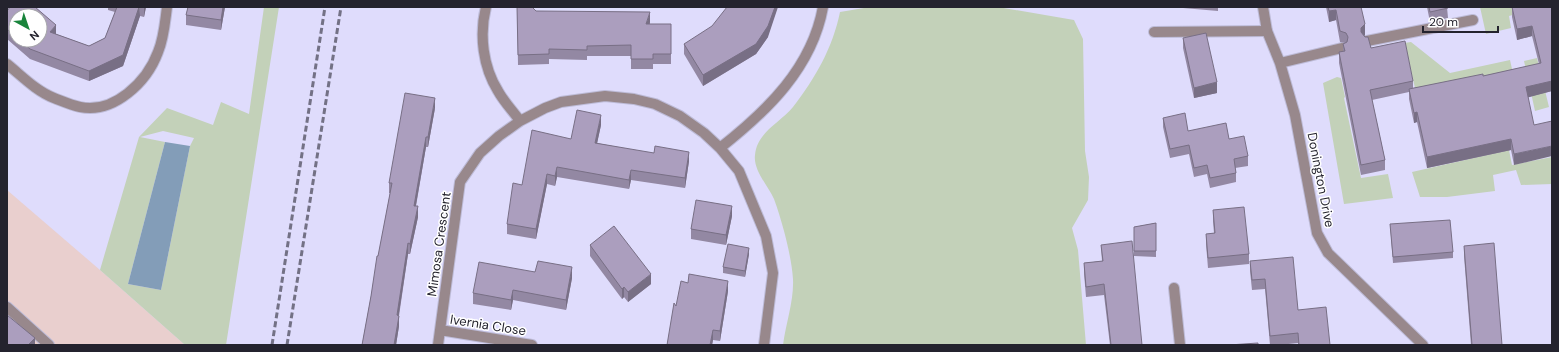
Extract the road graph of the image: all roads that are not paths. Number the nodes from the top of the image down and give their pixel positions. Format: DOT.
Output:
graph roads {
  1 [pos="167,7"];
  2 [pos="486,7"];
  3 [pos="823,7"];
  4 [pos="1263,7"];
  5 [pos="1473,20"];
  6 [pos="1267,31"];
  7 [pos="1154,32"];
  8 [pos="1367,42"];
  9 [pos="1342,48"];
  10 [pos="1280,63"];
  11 [pos="7,64"];
  12 [pos="520,121"];
  13 [pos="720,148"];
  14 [pos="1174,288"];
  15 [pos="7,307"];
  16 [pos="440,330"];
  17 [pos="48,345"];
  18 [pos="438,345"];
  19 [pos="532,345"];
  20 [pos="764,345"];
  21 [pos="1180,345"];
  22 [pos="1423,345"];
  1 -- 11 [label="street"];
  2 -- 12 [label="street"];
  3 -- 13 [label="street"];
  4 -- 6 [label="street, Donington Drive"];
  5 -- 8 [label="street"];
  6 -- 7 [label="street"];
  6 -- 10 [label="street, Donington Drive"];
  9 -- 10 [label="street"];
  10 -- 22 [label="street, Donington Drive"];
  12 -- 13 [label="street, Mimosa Crescent"];
  12 -- 16 [label="street, Mimosa Crescent"];
  13 -- 20 [label="street, Mimosa Crescent"];
  14 -- 21 [label="street"];
  15 -- 17 [label="street"];
  16 -- 18 [label="street, Mimosa Crescent"];
  16 -- 19 [label="street, Ivernia Close"];
}
